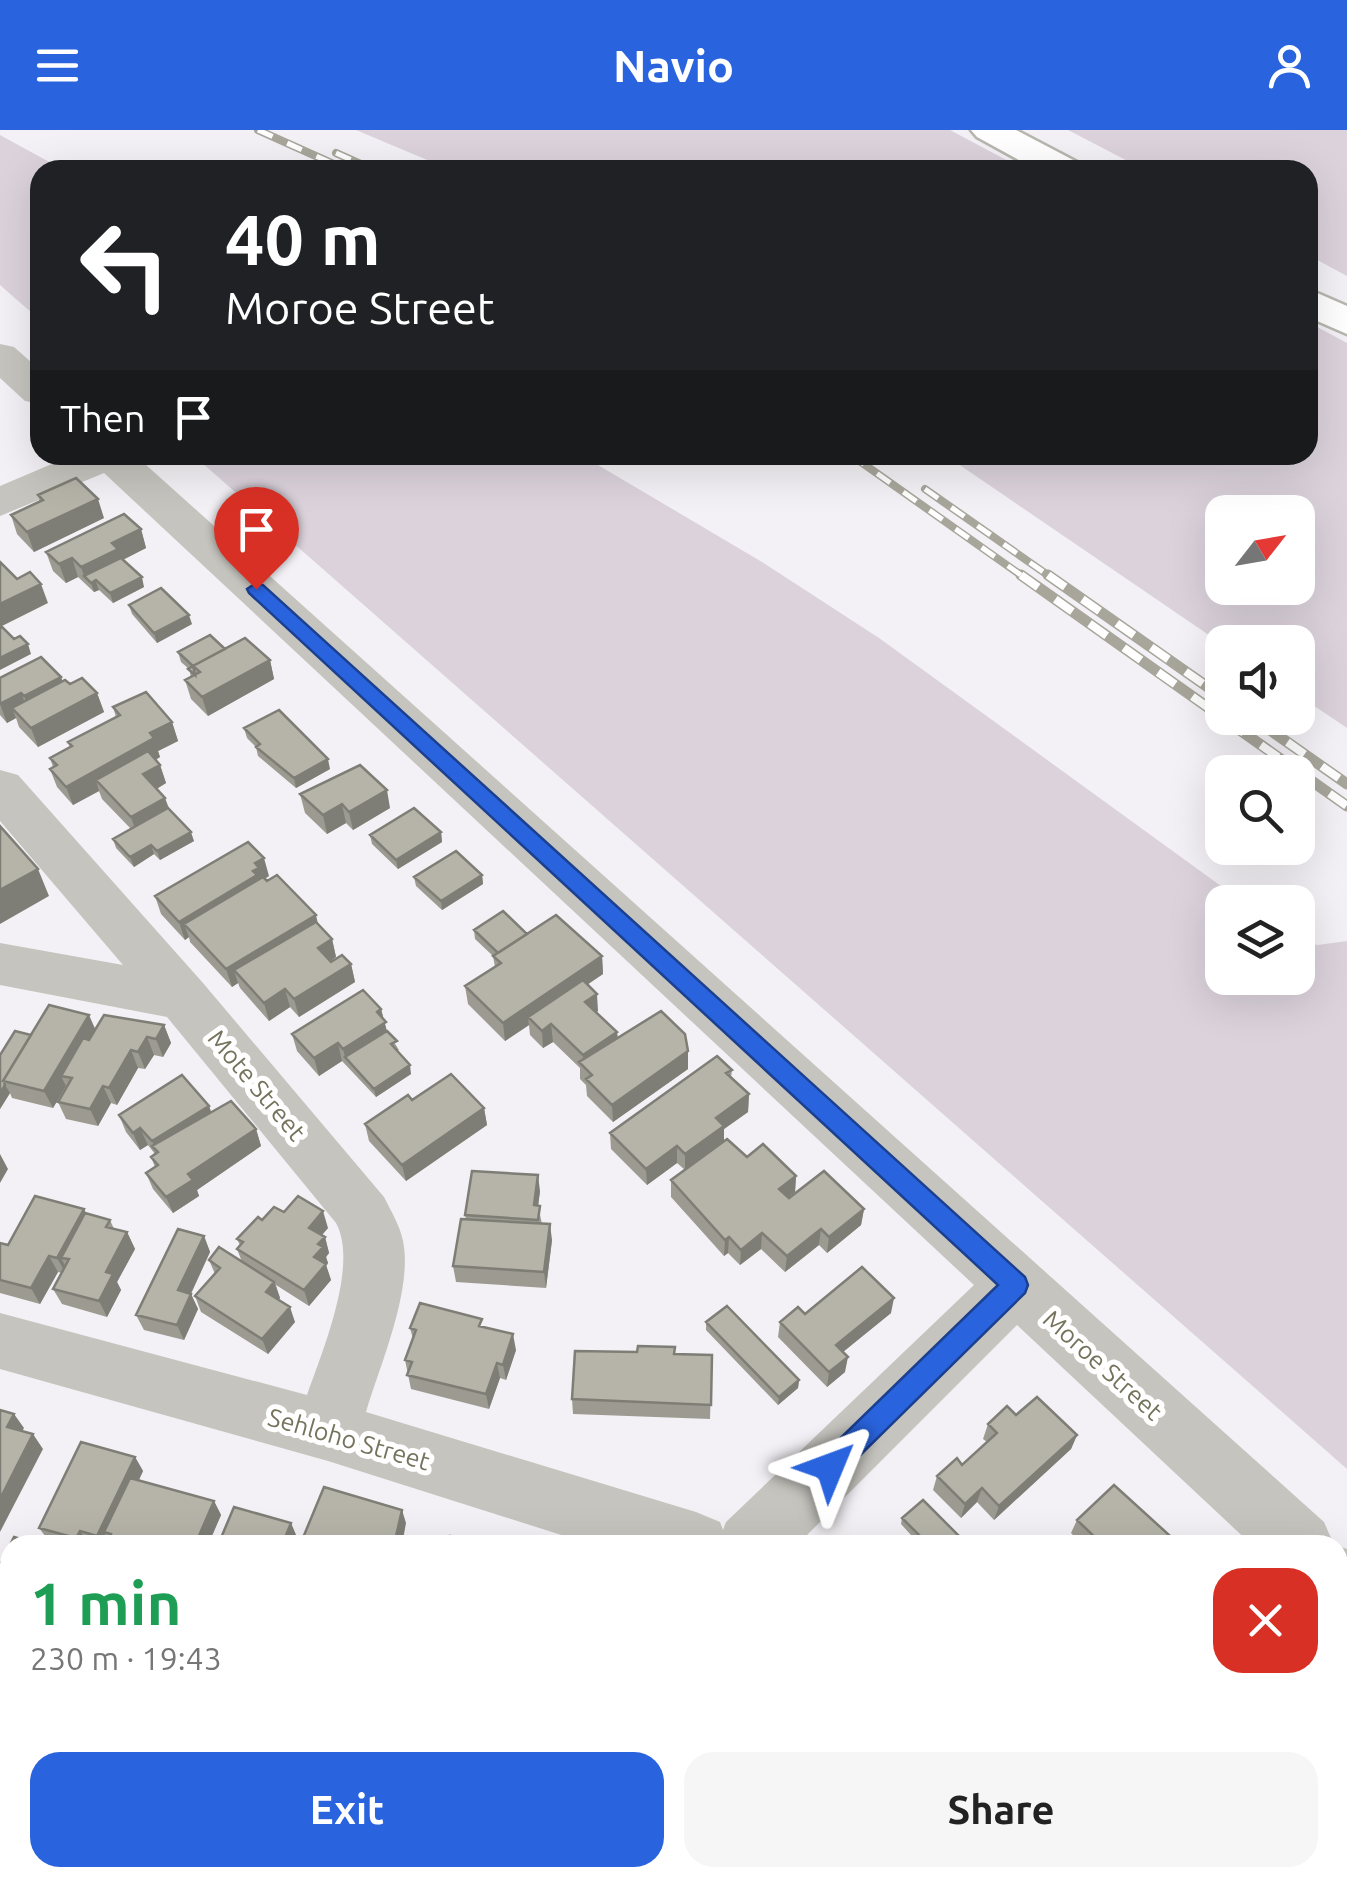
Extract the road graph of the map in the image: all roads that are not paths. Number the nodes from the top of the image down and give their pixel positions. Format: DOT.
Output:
graph roads {
  1 [pos="989,130"];
  2 [pos="1045,160"];
  3 [pos="1318,306"];
  4 [pos="1347,322"];
  5 [pos="0,356"];
  6 [pos="30,383"];
  7 [pos="87,465"];
  8 [pos="121,465"];
  9 [pos="0,502"];
  10 [pos="0,788"];
  11 [pos="0,964"];
  12 [pos="184,998"];
  13 [pos="1016,1285"];
  14 [pos="0,1341"];
  15 [pos="328,1431"];
  16 [pos="664,1535"];
  17 [pos="760,1535"];
  18 [pos="1289,1535"];
  1 -- 2 [label="main road"];
  3 -- 4 [label="main road"];
  5 -- 6 [label="street"];
  7 -- 9 [label="street"];
  8 -- 13 [label="street, Moroe Street"];
  10 -- 12 [label="street, Mote Street"];
  11 -- 12 [label="street"];
  12 -- 15 [label="street, Mote Street"];
  13 -- 17 [label="street"];
  13 -- 18 [label="street, Moroe Street"];
  14 -- 15 [label="street, Sehloho Street"];
  15 -- 16 [label="street, Sehloho Street"];
}
